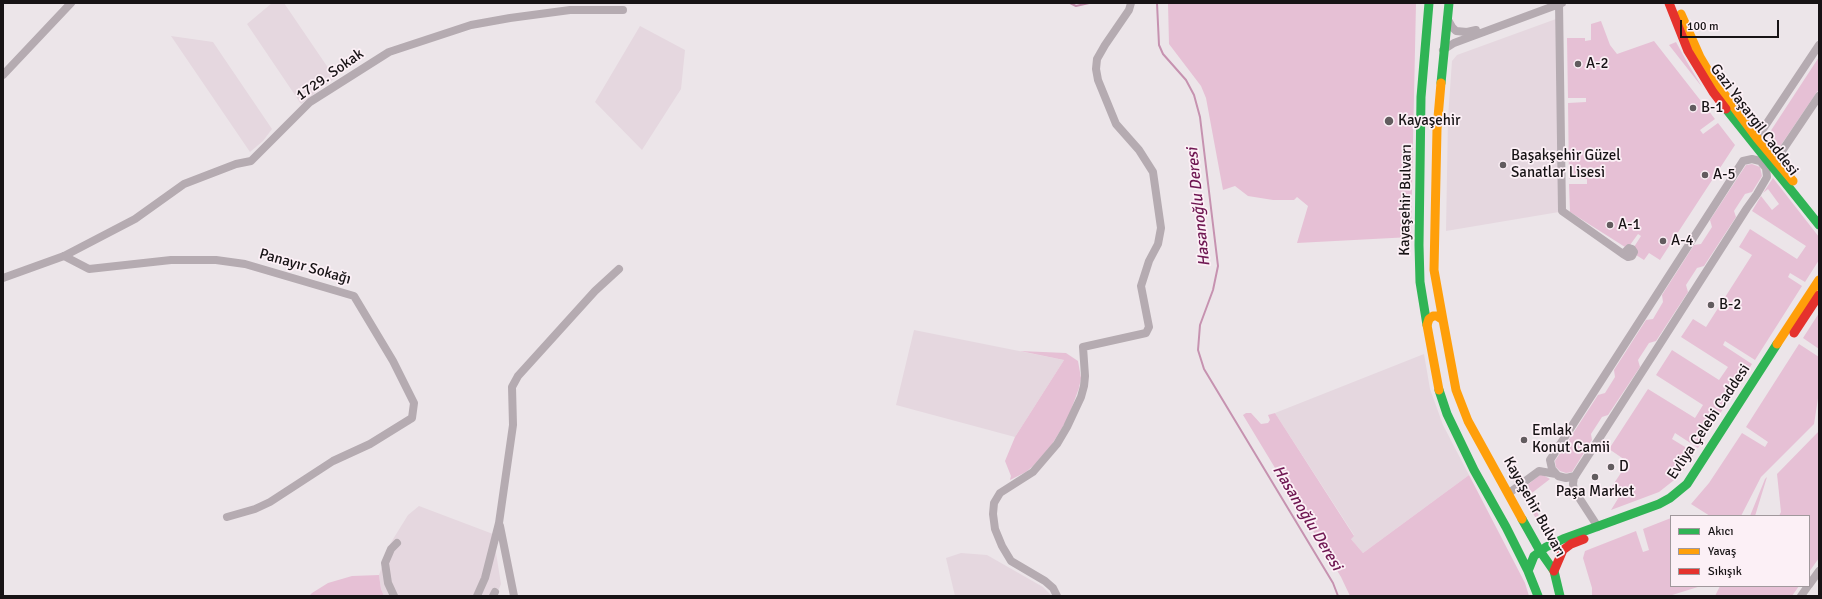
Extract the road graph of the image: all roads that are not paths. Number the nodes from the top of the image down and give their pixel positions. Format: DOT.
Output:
graph roads {
  1 [pos="71,3"];
  2 [pos="1131,3"];
  3 [pos="1429,3"];
  4 [pos="1449,3"];
  5 [pos="1550,3"];
  6 [pos="1560,3"];
  7 [pos="1669,3"];
  8 [pos="1677,3"];
  9 [pos="572,6"];
  10 [pos="623,10"];
  11 [pos="1447,18"];
  12 [pos="1819,45"];
  13 [pos="1443,50"];
  14 [pos="3,75"];
  15 [pos="1819,96"];
  16 [pos="1756,142"];
  17 [pos="1743,162"];
  18 [pos="1774,164"];
  19 [pos="1767,177"];
  20 [pos="1819,212"];
  21 [pos="1819,225"];
  22 [pos="1623,254"];
  23 [pos="64,256"];
  24 [pos="619,269"];
  25 [pos="3,278"];
  26 [pos="1819,280"];
  27 [pos="1819,295"];
  28 [pos="1444,320"];
  29 [pos="1427,324"];
  30 [pos="1766,370"];
  31 [pos="1556,474"];
  32 [pos="1576,476"];
  33 [pos="1509,493"];
  34 [pos="227,517"];
  35 [pos="499,523"];
  36 [pos="1598,527"];
  37 [pos="397,543"];
  38 [pos="1540,551"];
  39 [pos="1528,571"];
  40 [pos="1554,571"];
  41 [pos="1819,571"];
  42 [pos="1810,582"];
  43 [pos="1807,587"];
  44 [pos="394,596"];
  45 [pos="477,596"];
  46 [pos="514,596"];
  47 [pos="1057,596"];
  48 [pos="1538,596"];
  49 [pos="1560,596"];
  50 [pos="1801,596"];
  1 -- 14 [label="street"];
  2 -- 47 [label="street"];
  3 -- 29 [label="street, Kayaşehir Bulvarı"];
  4 -- 11 [label="street, Kayaşehir Bulvarı"];
  5 -- 11 [label="street"];
  6 -- 13 [label="street"];
  6 -- 22 [label="street"];
  7 -- 16 [label="street, Gazi Yaşargil Caddesi"];
  8 -- 16 [label="street, Gazi Yaşargil Caddesi"];
  9 -- 10 [label="street, 1729. Sokak"];
  9 -- 23 [label="street, 1729. Sokak"];
  11 -- 13 [label="street, Kayaşehir Bulvarı"];
  12 -- 16 [label="street"];
  13 -- 28 [label="street, Kayaşehir Bulvarı"];
  15 -- 18 [label="street"];
  16 -- 17 [label="street"];
  16 -- 18 [label="street, Gazi Yaşargil Caddesi"];
  17 -- 19 [label="street"];
  17 -- 31 [label="street"];
  18 -- 19 [label="street"];
  18 -- 20 [label="street, Gazi Yaşargil Caddesi"];
  18 -- 21 [label="street, Gazi Yaşargil Caddesi"];
  19 -- 32 [label="street"];
  23 -- 25 [label="street"];
  23 -- 34 [label="street, Panayır Sokağı"];
  24 -- 35 [label="street"];
  26 -- 30 [label="street, Evliya Çelebi Caddesi"];
  27 -- 30 [label="street, Evliya Çelebi Caddesi"];
  28 -- 29 [label="street"];
  28 -- 33 [label="street, Kayaşehir Bulvarı"];
  29 -- 39 [label="street, Kayaşehir Bulvarı"];
  30 -- 36 [label="street, Evliya Çelebi Caddesi"];
  30 -- 40 [label="street, Evliya Çelebi Caddesi"];
  31 -- 32 [label="street"];
  31 -- 33 [label="street"];
  32 -- 36 [label="street"];
  33 -- 38 [label="street, Kayaşehir Bulvarı"];
  35 -- 45 [label="street"];
  35 -- 46 [label="street"];
  36 -- 38 [label="street, Evliya Çelebi Caddesi"];
  37 -- 44 [label="street"];
  38 -- 39 [label="street, Evliya Çelebi Caddesi"];
  38 -- 40 [label="street, Kayaşehir Bulvarı"];
  39 -- 48 [label="street, Kayaşehir Bulvarı"];
  40 -- 49 [label="street, Kayaşehir Bulvarı"];
  41 -- 42 [label="street"];
  43 -- 50 [label="street"];
}
